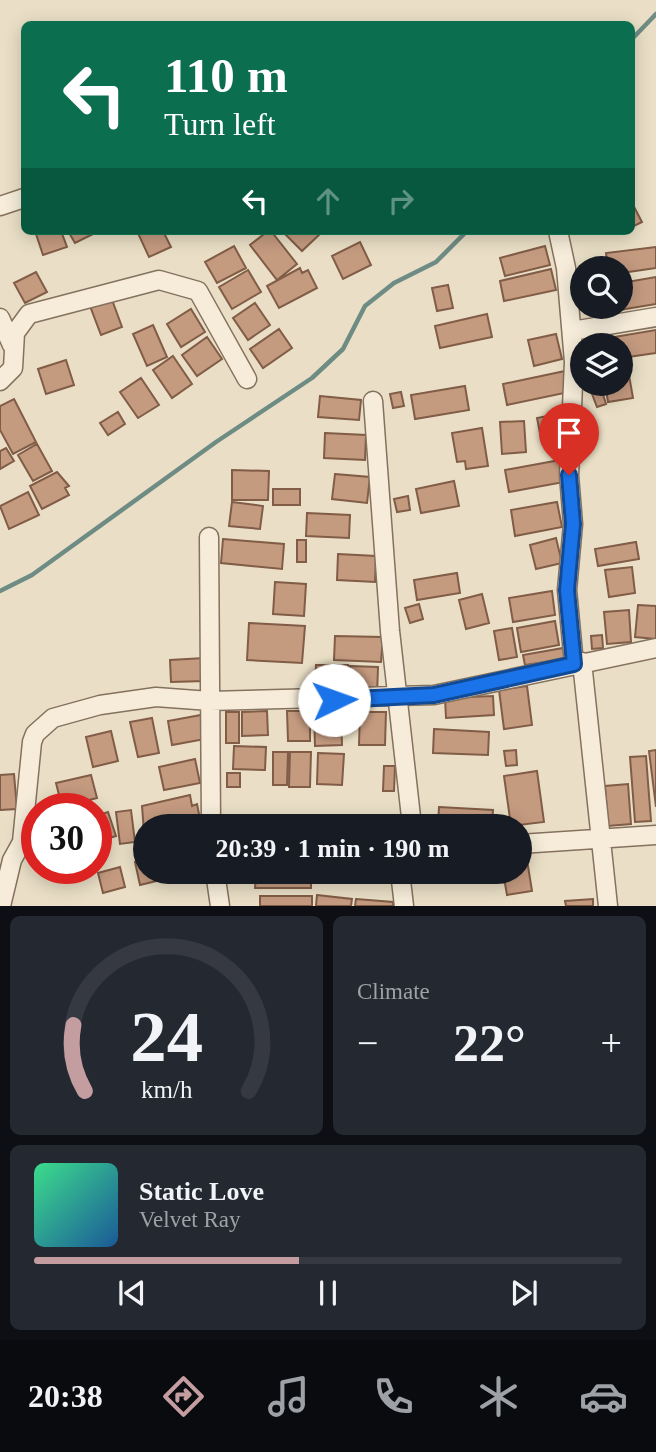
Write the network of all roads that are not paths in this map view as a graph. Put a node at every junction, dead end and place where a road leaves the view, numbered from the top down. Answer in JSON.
{"nodes":[{"id":1,"x":21,"y":199,"type":"edge"},
{"id":2,"x":0,"y":206,"type":"edge"},
{"id":3,"x":559,"y":235,"type":"edge"},
{"id":4,"x":656,"y":317,"type":"edge"},
{"id":5,"x":0,"y":318,"type":"edge"},
{"id":6,"x":572,"y":331,"type":"junction"},
{"id":7,"x":12,"y":345,"type":"junction"},
{"id":8,"x":247,"y":379,"type":"dead end"},
{"id":9,"x":0,"y":381,"type":"edge"},
{"id":10,"x":373,"y":401,"type":"dead end"},
{"id":11,"x":209,"y":537,"type":"dead end"},
{"id":12,"x":656,"y":648,"type":"edge"},
{"id":13,"x":578,"y":663,"type":"junction"},
{"id":14,"x":397,"y":697,"type":"junction"},
{"id":15,"x":210,"y":701,"type":"junction"},
{"id":16,"x":211,"y":814,"type":"edge"},
{"id":17,"x":411,"y":814,"type":"edge"},
{"id":18,"x":656,"y":835,"type":"edge"},
{"id":19,"x":601,"y":840,"type":"junction"},
{"id":20,"x":532,"y":843,"type":"edge"},
{"id":21,"x":7,"y":855,"type":"edge"},
{"id":22,"x":217,"y":884,"type":"edge"},
{"id":23,"x":401,"y":884,"type":"edge"},
{"id":24,"x":1,"y":906,"type":"edge"},
{"id":25,"x":220,"y":906,"type":"edge"},
{"id":26,"x":404,"y":906,"type":"edge"},
{"id":27,"x":608,"y":906,"type":"edge"}],
"edges":[{"from":1,"to":2,"type":"street"},
{"from":3,"to":6,"type":"street"},
{"from":4,"to":6,"type":"street"},
{"from":5,"to":7,"type":"street"},
{"from":6,"to":13,"type":"street"},
{"from":7,"to":8,"type":"street"},
{"from":7,"to":9,"type":"street"},
{"from":10,"to":14,"type":"street"},
{"from":11,"to":15,"type":"street"},
{"from":12,"to":13,"type":"street"},
{"from":13,"to":14,"type":"street"},
{"from":13,"to":19,"type":"street"},
{"from":14,"to":15,"type":"street"},
{"from":14,"to":17,"type":"street"},
{"from":15,"to":16,"type":"street"},
{"from":15,"to":21,"type":"street"},
{"from":18,"to":19,"type":"street"},
{"from":19,"to":20,"type":"street"},
{"from":19,"to":27,"type":"street"},
{"from":21,"to":24,"type":"street"},
{"from":22,"to":25,"type":"street"},
{"from":23,"to":26,"type":"street"}]}
